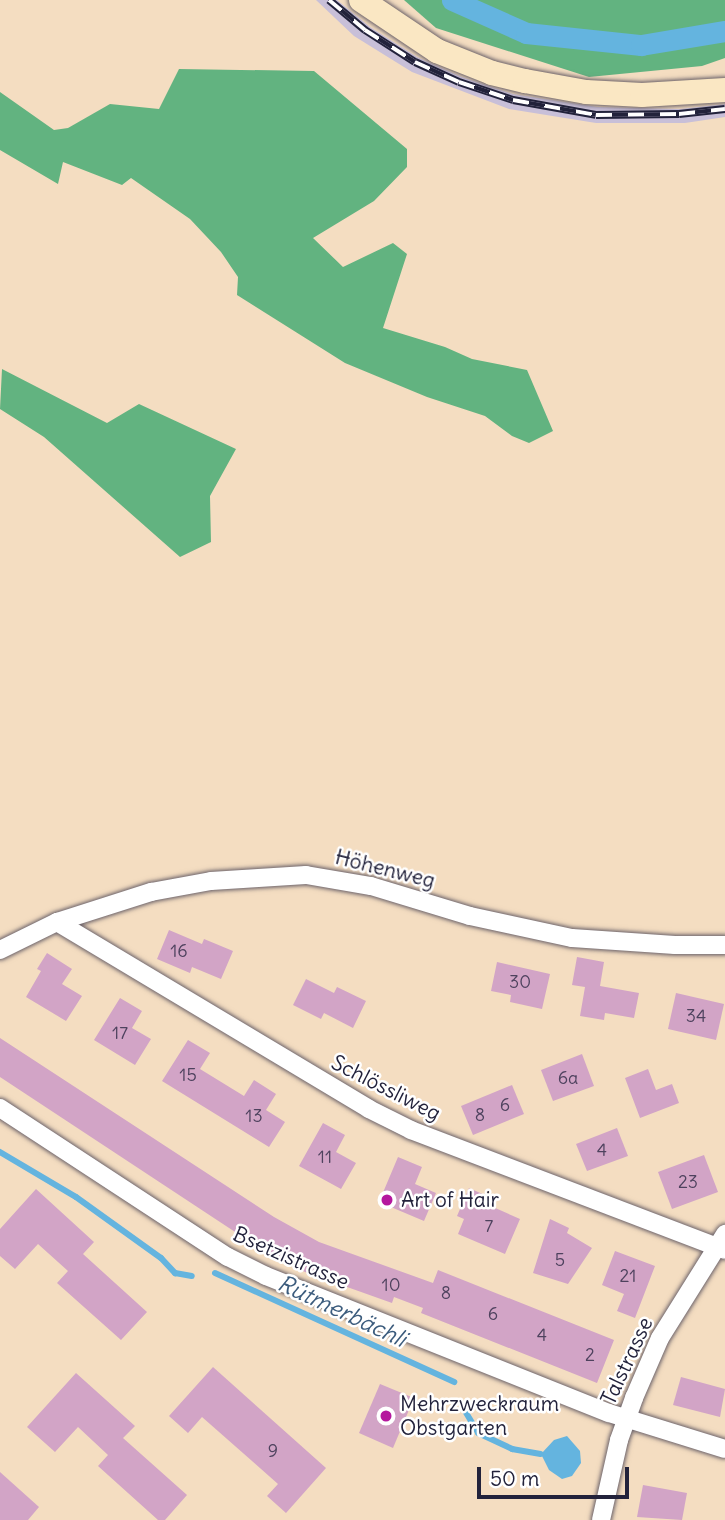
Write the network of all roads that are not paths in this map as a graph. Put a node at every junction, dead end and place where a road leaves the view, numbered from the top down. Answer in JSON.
{"nodes":[{"id":1,"x":361,"y":0,"type":"edge"},
{"id":2,"x":725,"y":90,"type":"edge"},
{"id":3,"x":57,"y":922,"type":"junction"},
{"id":4,"x":725,"y":944,"type":"edge"},
{"id":5,"x":0,"y":950,"type":"edge"},
{"id":6,"x":0,"y":1108,"type":"edge"},
{"id":7,"x":722,"y":1244,"type":"edge"},
{"id":8,"x":625,"y":1419,"type":"junction"},
{"id":9,"x":725,"y":1449,"type":"edge"},
{"id":10,"x":601,"y":1520,"type":"edge"}],
"edges":[{"from":1,"to":2,"type":"main road"},
{"from":3,"to":4,"type":"street","name":"Höhenweg"},
{"from":3,"to":5,"type":"street","name":"Höhenweg"},
{"from":3,"to":7,"type":"street","name":"Schlössliweg"},
{"from":6,"to":8,"type":"street","name":"Bsetzistrasse"},
{"from":7,"to":8,"type":"street","name":"Talstrasse"},
{"from":8,"to":9,"type":"street","name":"Bsetzistrasse"},
{"from":8,"to":10,"type":"street","name":"Talstrasse"}]}
